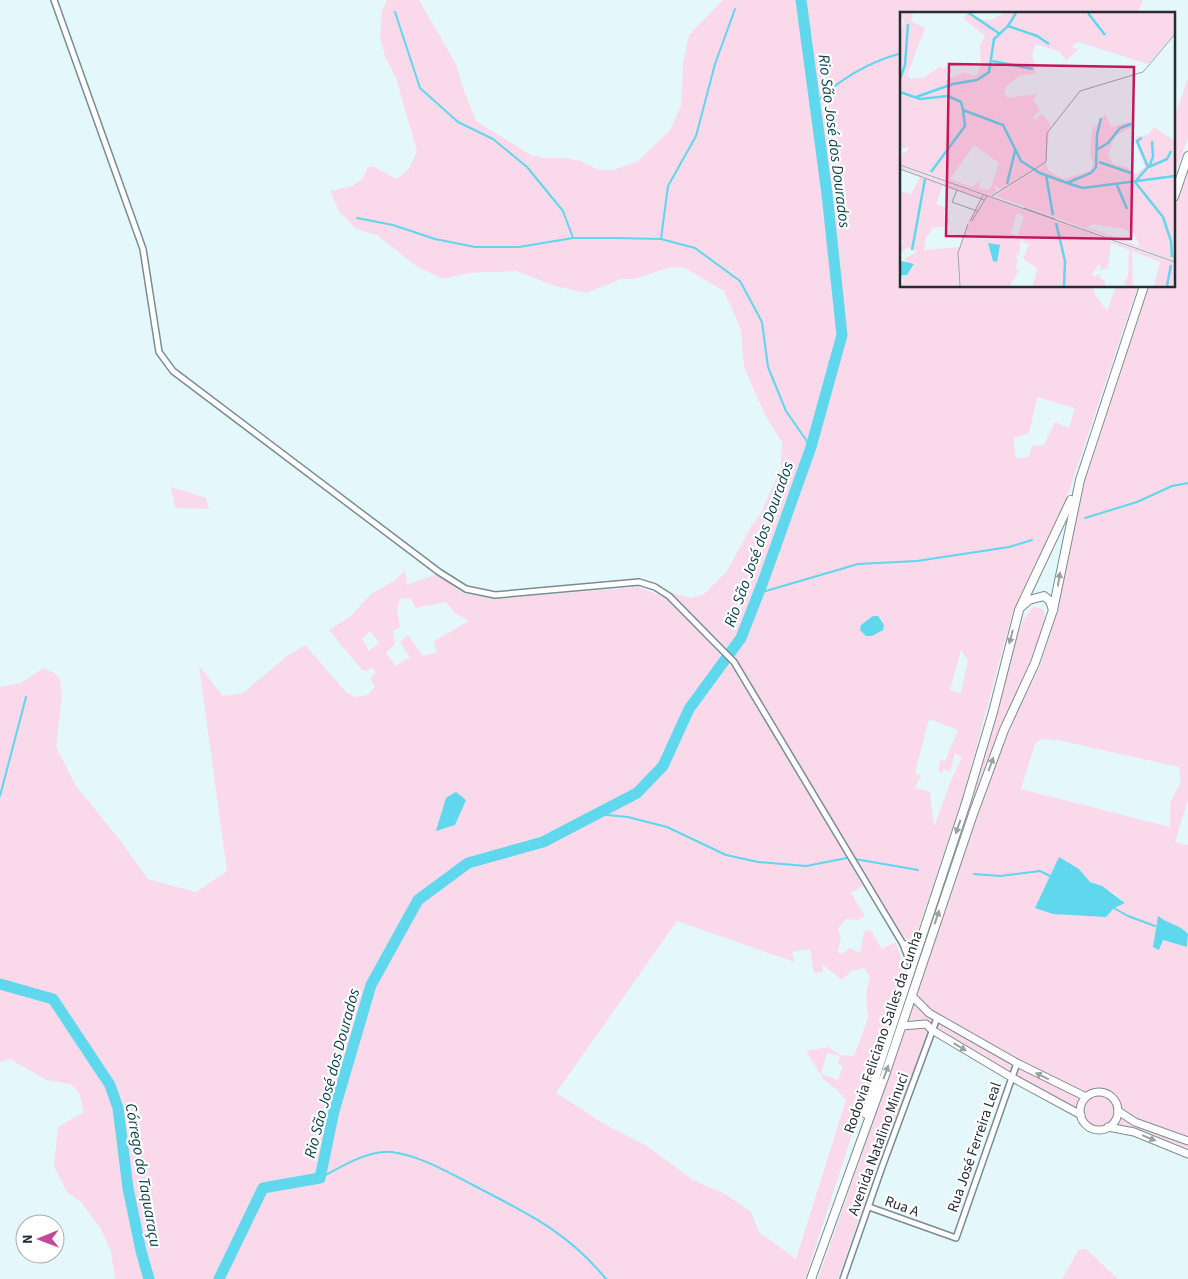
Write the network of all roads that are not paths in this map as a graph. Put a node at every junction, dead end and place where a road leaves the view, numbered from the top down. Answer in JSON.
{"nodes":[{"id":1,"x":54,"y":0,"type":"edge"},
{"id":2,"x":1188,"y":156,"type":"edge"},
{"id":3,"x":1176,"y":191,"type":"edge"},
{"id":4,"x":1143,"y":288,"type":"edge"},
{"id":5,"x":1080,"y":480,"type":"junction"},
{"id":6,"x":1019,"y":610,"type":"junction"},
{"id":7,"x":1053,"y":610,"type":"junction"},
{"id":8,"x":920,"y":938,"type":"junction"},
{"id":9,"x":903,"y":944,"type":"junction"},
{"id":10,"x":911,"y":965,"type":"junction"},
{"id":11,"x":912,"y":996,"type":"junction"},
{"id":12,"x":937,"y":1018,"type":"junction"},
{"id":13,"x":902,"y":1026,"type":"junction"},
{"id":14,"x":932,"y":1030,"type":"junction"},
{"id":15,"x":1017,"y":1064,"type":"junction"},
{"id":16,"x":1011,"y":1077,"type":"junction"},
{"id":17,"x":1086,"y":1097,"type":"junction"},
{"id":18,"x":1118,"y":1111,"type":"junction"},
{"id":19,"x":1081,"y":1115,"type":"junction"},
{"id":20,"x":1108,"y":1127,"type":"junction"},
{"id":21,"x":1188,"y":1141,"type":"edge"},
{"id":22,"x":856,"y":1150,"type":"junction"},
{"id":23,"x":1188,"y":1154,"type":"edge"},
{"id":24,"x":868,"y":1207,"type":"junction"},
{"id":25,"x":956,"y":1238,"type":"joint"},
{"id":26,"x":811,"y":1279,"type":"edge"},
{"id":27,"x":843,"y":1279,"type":"edge"}],
"edges":[{"from":1,"to":9,"type":"street"},
{"from":2,"to":3,"type":"main road"},
{"from":4,"to":5,"type":"main road","name":"Rodovia Feliciano Salles da Cunha"},
{"from":5,"to":6,"type":"main road","name":"Rodovia Feliciano Salles da Cunha"},
{"from":7,"to":5,"type":"main road","name":"Rodovia Feliciano Salles da Cunha","one_way":true},
{"from":6,"to":7,"type":"main road"},
{"from":6,"to":8,"type":"main road","name":"Rodovia Feliciano Salles da Cunha","one_way":true},
{"from":11,"to":7,"type":"main road","name":"Rodovia Feliciano Salles da Cunha","one_way":true},
{"from":8,"to":9,"type":"street"},
{"from":8,"to":10,"type":"main road","name":"Rodovia Feliciano Salles da Cunha"},
{"from":9,"to":10,"type":"street"},
{"from":10,"to":22,"type":"main road","name":"Rodovia Feliciano Salles da Cunha"},
{"from":11,"to":12,"type":"street"},
{"from":11,"to":13,"type":"main road","name":"Rodovia Feliciano Salles da Cunha"},
{"from":12,"to":14,"type":"street","name":"Avenida Natalino Minuci"},
{"from":12,"to":15,"type":"street"},
{"from":13,"to":14,"type":"street"},
{"from":22,"to":13,"type":"main road","name":"Rodovia Feliciano Salles da Cunha","one_way":true},
{"from":14,"to":16,"type":"street","one_way":true},
{"from":14,"to":24,"type":"street","name":"Avenida Natalino Minuci"},
{"from":15,"to":16,"type":"street","name":"Rua José Ferreira Leal"},
{"from":17,"to":15,"type":"street","one_way":true},
{"from":16,"to":19,"type":"street"},
{"from":16,"to":25,"type":"street","name":"Rua José Ferreira Leal"},
{"from":17,"to":18,"type":"street"},
{"from":17,"to":19,"type":"street"},
{"from":18,"to":20,"type":"street"},
{"from":18,"to":21,"type":"street"},
{"from":19,"to":20,"type":"street"},
{"from":20,"to":23,"type":"street","one_way":true},
{"from":22,"to":26,"type":"main road"},
{"from":24,"to":25,"type":"street","name":"Rua A"},
{"from":24,"to":27,"type":"street","name":"Avenida Natalino Minuci"}]}
